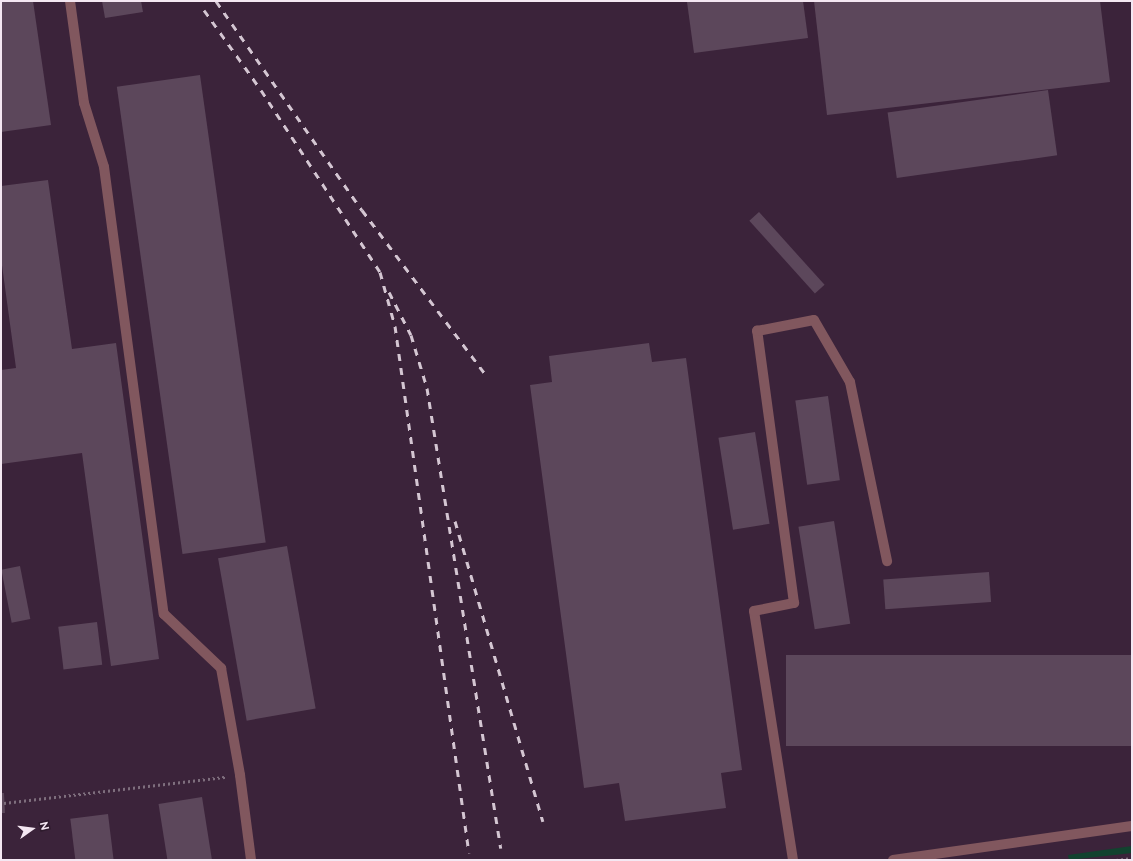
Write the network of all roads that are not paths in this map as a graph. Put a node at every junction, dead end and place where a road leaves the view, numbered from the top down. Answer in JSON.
{"nodes":[{"id":1,"x":70,"y":1,"type":"edge"},
{"id":2,"x":887,"y":561,"type":"dead end"},
{"id":3,"x":1132,"y":826,"type":"edge"},
{"id":4,"x":251,"y":860,"type":"edge"},
{"id":5,"x":793,"y":860,"type":"edge"},
{"id":6,"x":892,"y":860,"type":"edge"}],
"edges":[{"from":1,"to":4,"type":"lane"},
{"from":2,"to":5,"type":"lane"},
{"from":3,"to":6,"type":"lane"}]}
